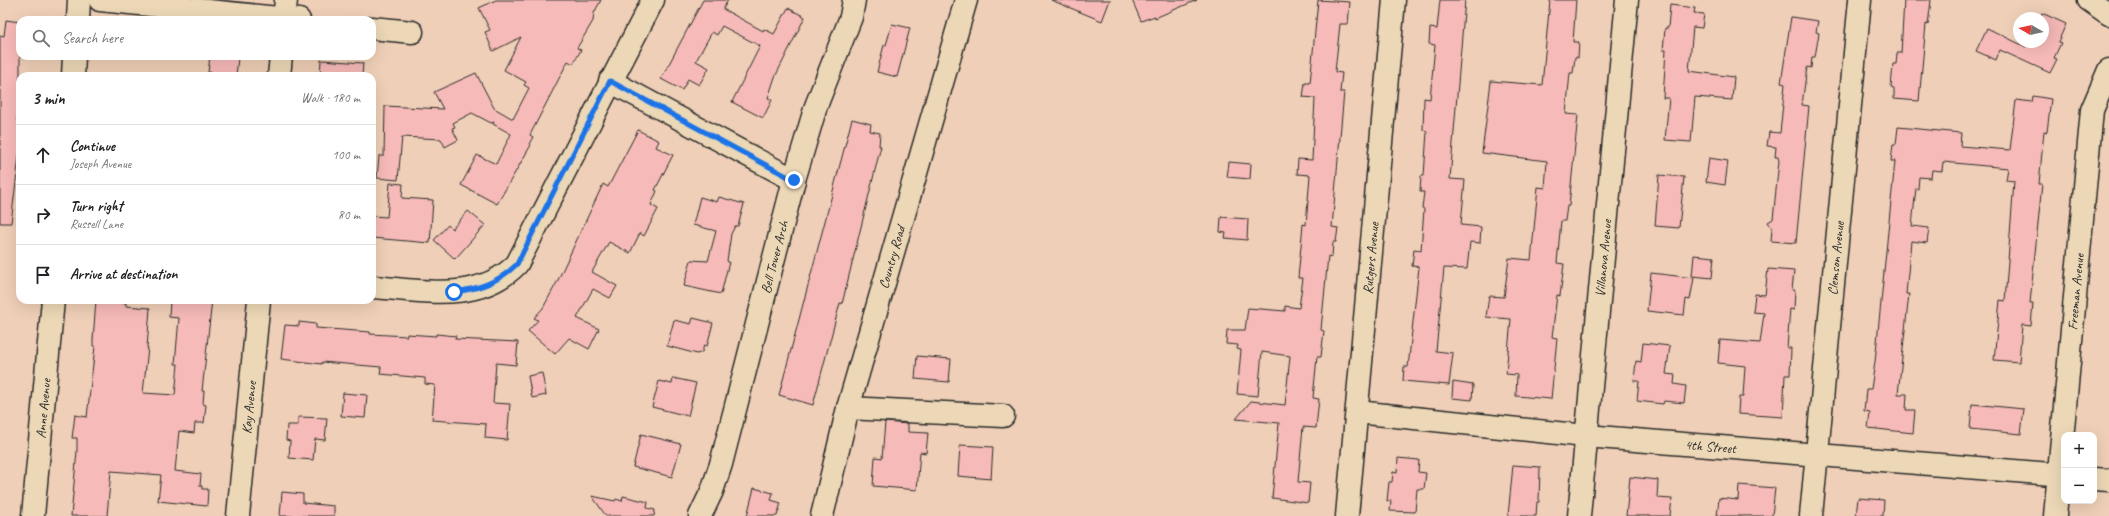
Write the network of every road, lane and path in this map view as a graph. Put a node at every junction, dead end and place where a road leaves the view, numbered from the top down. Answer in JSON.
{"nodes":[{"id":1,"x":79,"y":0,"type":"edge"},
{"id":2,"x":100,"y":0,"type":"edge"},
{"id":3,"x":653,"y":0,"type":"edge"},
{"id":4,"x":854,"y":0,"type":"edge"},
{"id":5,"x":966,"y":0,"type":"edge"},
{"id":6,"x":1394,"y":0,"type":"edge"},
{"id":7,"x":1627,"y":0,"type":"edge"},
{"id":8,"x":1860,"y":0,"type":"edge"},
{"id":9,"x":2089,"y":0,"type":"edge"},
{"id":10,"x":2109,"y":14,"type":"edge"},
{"id":11,"x":288,"y":15,"type":"edge"},
{"id":12,"x":78,"y":16,"type":"edge"},
{"id":13,"x":376,"y":28,"type":"edge"},
{"id":14,"x":412,"y":32,"type":"dead end"},
{"id":15,"x":74,"y":60,"type":"edge"},
{"id":16,"x":281,"y":60,"type":"edge"},
{"id":17,"x":2109,"y":70,"type":"edge"},
{"id":18,"x":73,"y":72,"type":"edge"},
{"id":19,"x":279,"y":72,"type":"edge"},
{"id":20,"x":610,"y":81,"type":"junction"},
{"id":21,"x":794,"y":180,"type":"junction"},
{"id":22,"x":376,"y":287,"type":"edge"},
{"id":23,"x":53,"y":304,"type":"edge"},
{"id":24,"x":259,"y":304,"type":"edge"},
{"id":25,"x":848,"y":408,"type":"junction"},
{"id":26,"x":1357,"y":412,"type":"junction"},
{"id":27,"x":1003,"y":416,"type":"dead end"},
{"id":28,"x":1586,"y":436,"type":"junction"},
{"id":29,"x":1816,"y":456,"type":"junction"},
{"id":30,"x":2063,"y":468,"type":"edge"},
{"id":31,"x":2061,"y":475,"type":"edge"},
{"id":32,"x":2097,"y":479,"type":"edge"},
{"id":33,"x":2109,"y":480,"type":"edge"},
{"id":34,"x":2061,"y":481,"type":"edge"},
{"id":35,"x":33,"y":516,"type":"edge"},
{"id":36,"x":238,"y":516,"type":"edge"},
{"id":37,"x":700,"y":516,"type":"edge"},
{"id":38,"x":822,"y":516,"type":"edge"},
{"id":39,"x":1347,"y":516,"type":"edge"},
{"id":40,"x":1579,"y":516,"type":"edge"},
{"id":41,"x":1811,"y":516,"type":"edge"},
{"id":42,"x":2055,"y":516,"type":"edge"}],
"edges":[{"from":1,"to":12,"type":"street"},
{"from":2,"to":11,"type":"street"},
{"from":3,"to":20,"type":"street"},
{"from":4,"to":21,"type":"street","name":"Bell Tower Arch"},
{"from":5,"to":25,"type":"street","name":"Country Road"},
{"from":6,"to":26,"type":"street","name":"Rutgers Avenue"},
{"from":7,"to":28,"type":"street","name":"Villanova Avenue"},
{"from":8,"to":29,"type":"street","name":"Clemson Avenue"},
{"from":9,"to":10,"type":"street"},
{"from":13,"to":14,"type":"street"},
{"from":15,"to":18,"type":"street"},
{"from":16,"to":19,"type":"street"},
{"from":17,"to":30,"type":"street","name":"Freeman Avenue"},
{"from":20,"to":21,"type":"street"},
{"from":20,"to":22,"type":"street"},
{"from":21,"to":37,"type":"street","name":"Bell Tower Arch"},
{"from":23,"to":35,"type":"street","name":"Anne Avenue"},
{"from":24,"to":36,"type":"street","name":"Kay Avenue"},
{"from":25,"to":27,"type":"street"},
{"from":25,"to":38,"type":"street","name":"Country Road"},
{"from":26,"to":28,"type":"street","name":"4th Street"},
{"from":26,"to":39,"type":"street","name":"Rutgers Avenue"},
{"from":28,"to":29,"type":"street","name":"4th Street"},
{"from":28,"to":40,"type":"street","name":"Villanova Avenue"},
{"from":29,"to":31,"type":"street","name":"4th Street"},
{"from":29,"to":41,"type":"street","name":"Clemson Avenue"},
{"from":32,"to":33,"type":"street"},
{"from":34,"to":42,"type":"street","name":"Freeman Avenue"}]}
